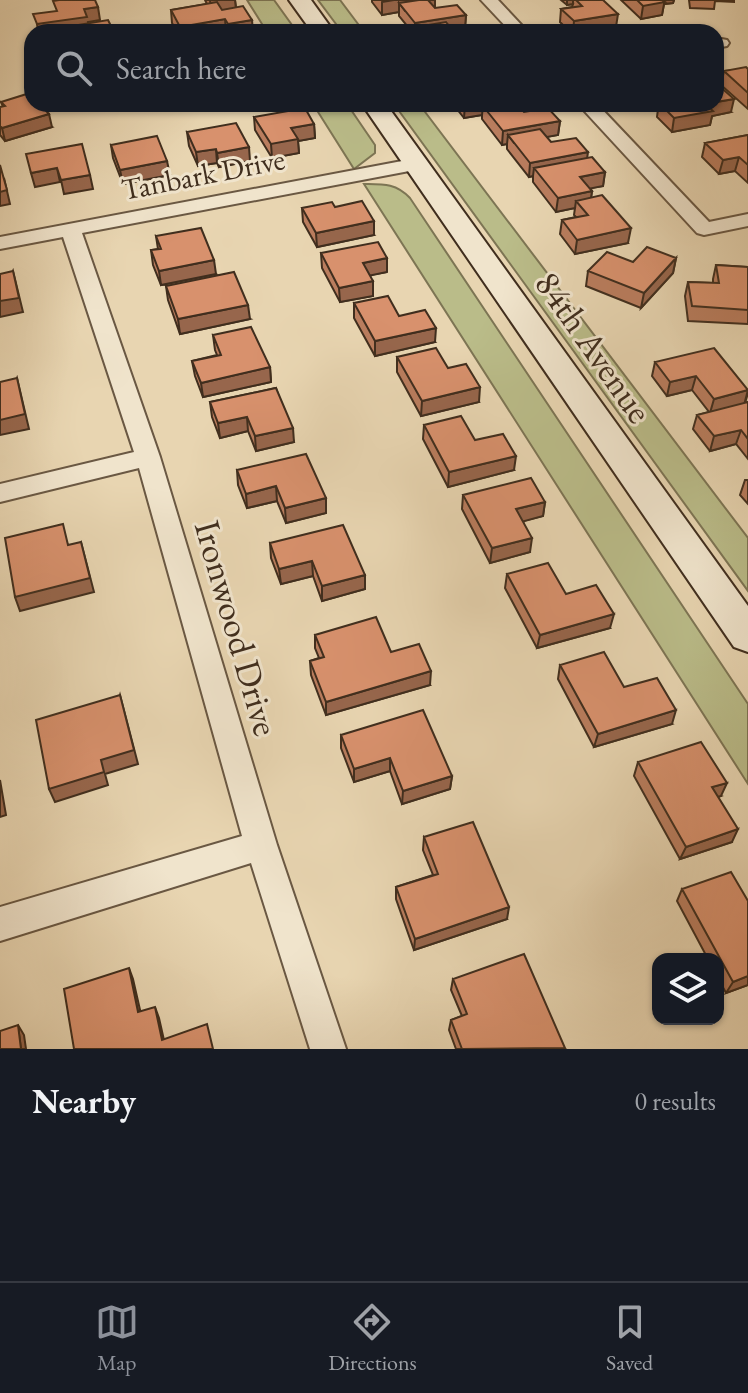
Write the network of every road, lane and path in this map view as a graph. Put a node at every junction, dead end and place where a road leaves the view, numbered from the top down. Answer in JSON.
{"nodes":[{"id":1,"x":300,"y":0,"type":"edge"},
{"id":2,"x":489,"y":0,"type":"edge"},
{"id":3,"x":317,"y":24,"type":"edge"},
{"id":4,"x":512,"y":24,"type":"edge"},
{"id":5,"x":380,"y":112,"type":"edge"},
{"id":6,"x":594,"y":112,"type":"edge"},
{"id":7,"x":418,"y":164,"type":"junction"},
{"id":8,"x":748,"y":220,"type":"edge"},
{"id":9,"x":71,"y":230,"type":"junction"},
{"id":10,"x":0,"y":243,"type":"edge"},
{"id":11,"x":148,"y":457,"type":"junction"},
{"id":12,"x":0,"y":493,"type":"edge"},
{"id":13,"x":748,"y":636,"type":"edge"},
{"id":14,"x":261,"y":845,"type":"junction"},
{"id":15,"x":0,"y":924,"type":"edge"},
{"id":16,"x":328,"y":1049,"type":"edge"}],
"edges":[{"from":1,"to":3,"type":"street"},
{"from":2,"to":4,"type":"street"},
{"from":5,"to":7,"type":"street","name":"84th Avenue"},
{"from":6,"to":8,"type":"street"},
{"from":7,"to":9,"type":"street","name":"Tanbark Drive"},
{"from":7,"to":13,"type":"street","name":"84th Avenue"},
{"from":9,"to":10,"type":"street","name":"Tanbark Drive"},
{"from":9,"to":11,"type":"street","name":"Ironwood Drive"},
{"from":11,"to":12,"type":"street"},
{"from":11,"to":14,"type":"street","name":"Ironwood Drive"},
{"from":14,"to":15,"type":"street"},
{"from":14,"to":16,"type":"street","name":"Ironwood Drive"}]}
